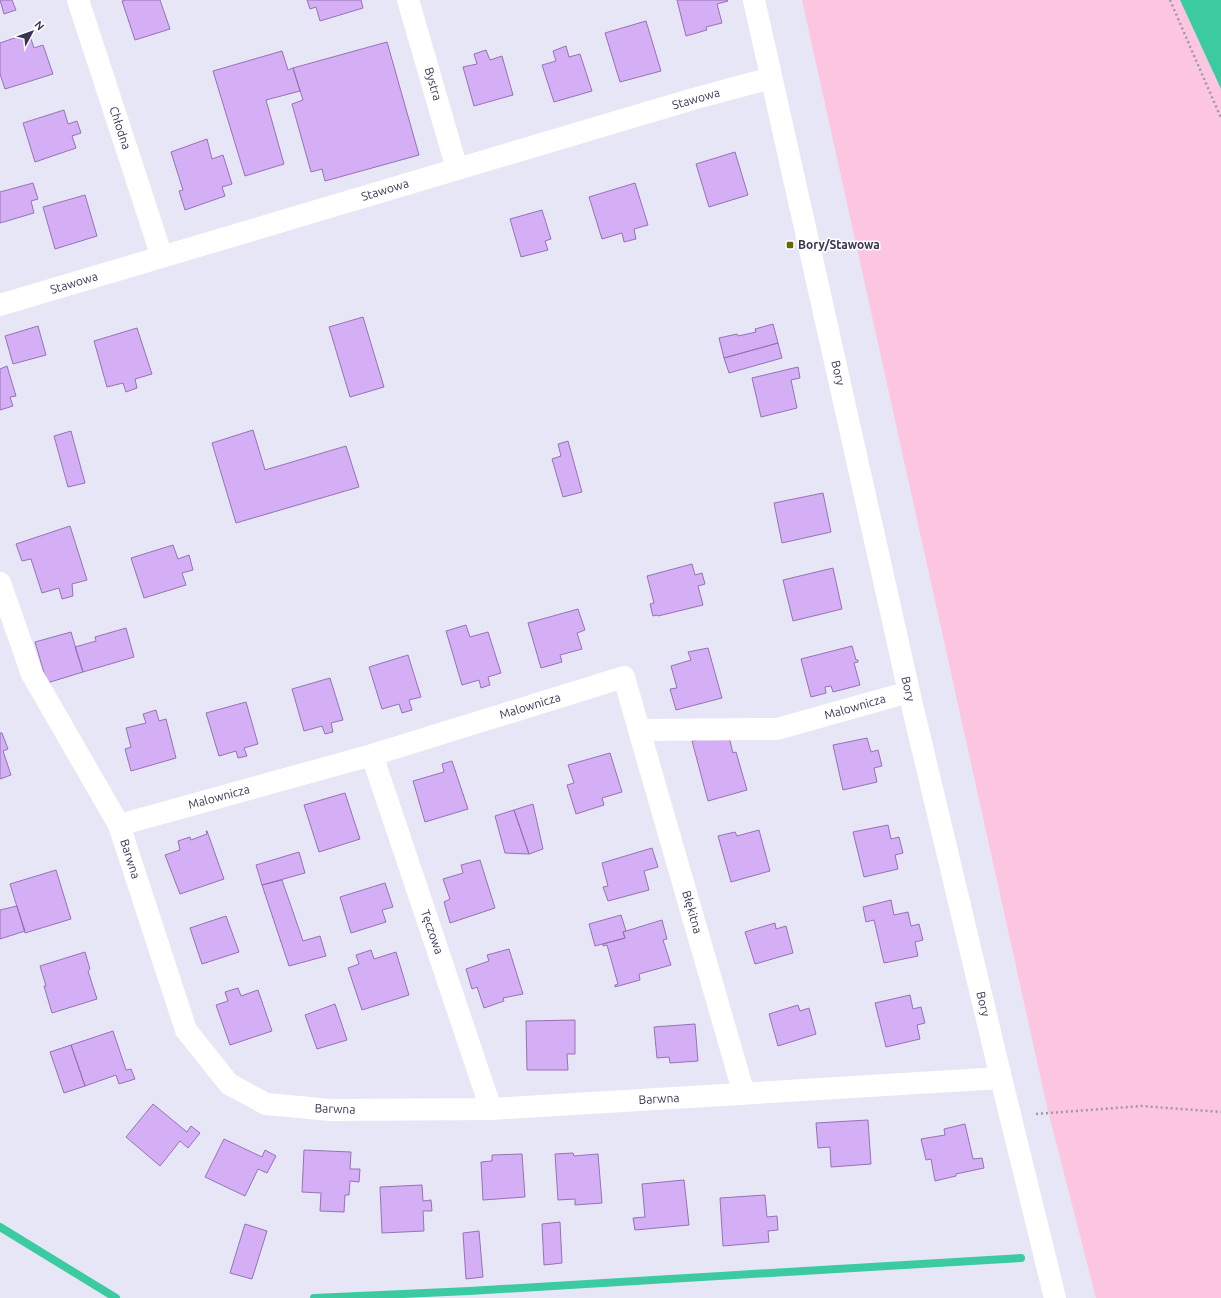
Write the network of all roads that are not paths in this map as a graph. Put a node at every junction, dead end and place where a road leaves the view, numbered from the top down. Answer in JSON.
{"nodes":[{"id":1,"x":78,"y":0,"type":"edge"},
{"id":2,"x":408,"y":0,"type":"edge"},
{"id":3,"x":754,"y":0,"type":"edge"},
{"id":4,"x":771,"y":78,"type":"junction"},
{"id":5,"x":457,"y":169,"type":"junction"},
{"id":6,"x":162,"y":257,"type":"junction"},
{"id":7,"x":0,"y":305,"type":"edge"},
{"id":8,"x":0,"y":583,"type":"edge"},
{"id":9,"x":909,"y":692,"type":"junction"},
{"id":10,"x":639,"y":730,"type":"junction"},
{"id":11,"x":372,"y":755,"type":"junction"},
{"id":12,"x":119,"y":825,"type":"junction"},
{"id":13,"x":1001,"y":1078,"type":"junction"},
{"id":14,"x":744,"y":1094,"type":"junction"},
{"id":15,"x":491,"y":1109,"type":"junction"},
{"id":16,"x":1055,"y":1298,"type":"edge"}],
"edges":[{"from":1,"to":6,"type":"street","name":"Chłodna"},
{"from":2,"to":5,"type":"street","name":"Bystra"},
{"from":3,"to":4,"type":"street","name":"Bory"},
{"from":4,"to":5,"type":"street","name":"Stawowa"},
{"from":4,"to":9,"type":"street","name":"Bory"},
{"from":5,"to":6,"type":"street","name":"Stawowa"},
{"from":6,"to":7,"type":"street","name":"Stawowa"},
{"from":8,"to":12,"type":"street","name":"Barwna"},
{"from":9,"to":10,"type":"street","name":"Malownicza"},
{"from":9,"to":13,"type":"street","name":"Bory"},
{"from":10,"to":11,"type":"street","name":"Malownicza"},
{"from":10,"to":14,"type":"street","name":"Błękitna"},
{"from":11,"to":12,"type":"street","name":"Malownicza"},
{"from":11,"to":15,"type":"street","name":"Tęczowa"},
{"from":12,"to":15,"type":"street","name":"Barwna"},
{"from":13,"to":14,"type":"street","name":"Barwna"},
{"from":13,"to":16,"type":"street","name":"Bory"},
{"from":14,"to":15,"type":"street","name":"Barwna"}]}
